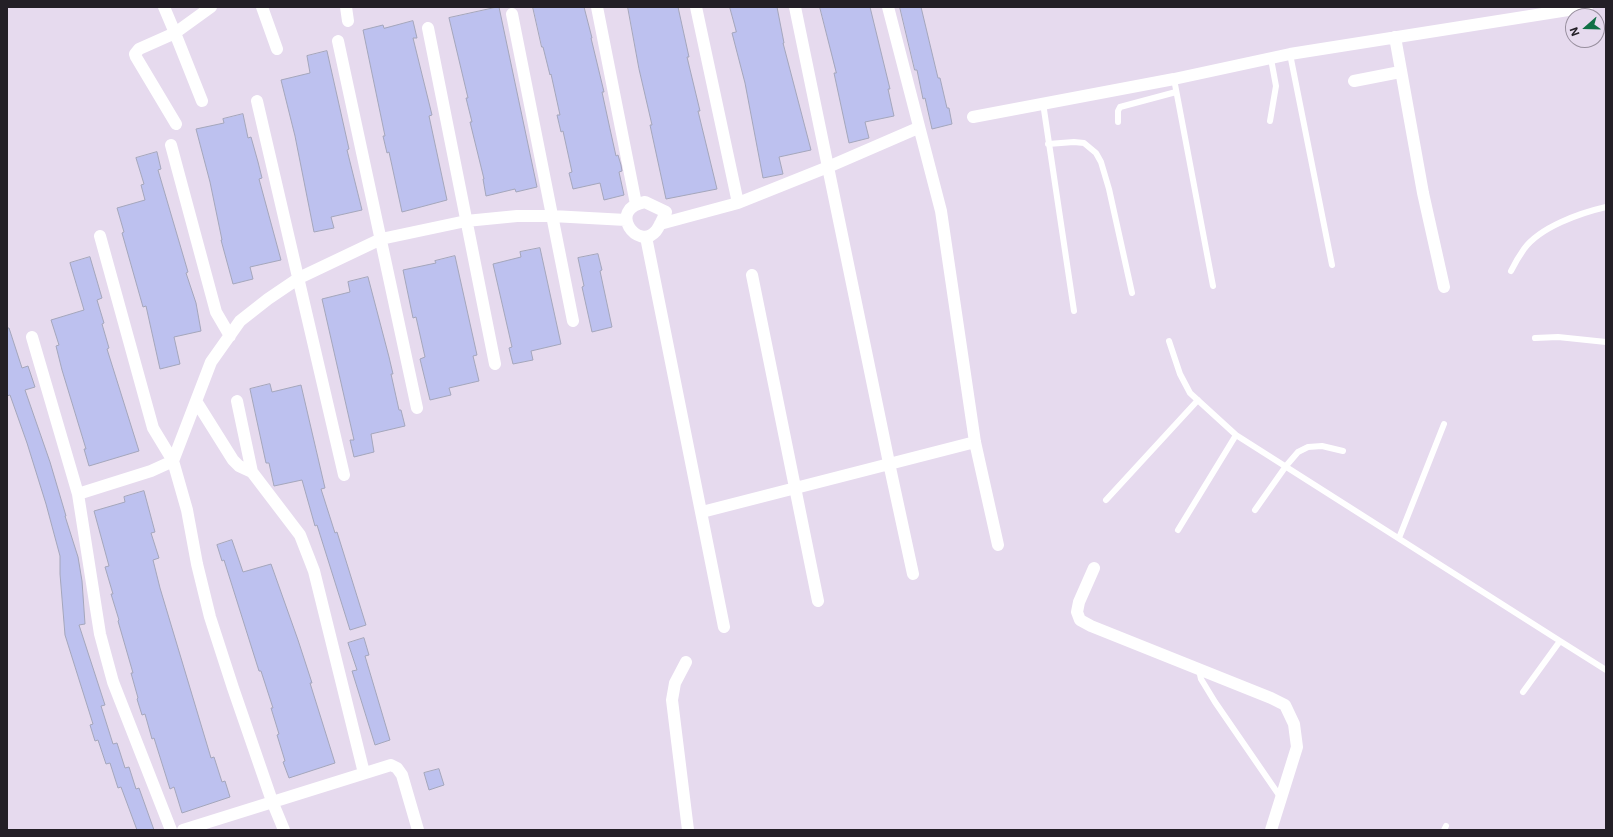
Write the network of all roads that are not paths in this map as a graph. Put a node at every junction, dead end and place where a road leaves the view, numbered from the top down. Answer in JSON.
{"nodes":[{"id":1,"x":164,"y":7,"type":"edge"},
{"id":2,"x":211,"y":7,"type":"edge"},
{"id":3,"x":262,"y":7,"type":"edge"},
{"id":4,"x":346,"y":7,"type":"edge"},
{"id":5,"x":597,"y":7,"type":"edge"},
{"id":6,"x":696,"y":7,"type":"edge"},
{"id":7,"x":795,"y":7,"type":"edge"},
{"id":8,"x":888,"y":7,"type":"edge"},
{"id":9,"x":1587,"y":7,"type":"edge"},
{"id":10,"x":512,"y":14,"type":"dead end"},
{"id":11,"x":348,"y":21,"type":"dead end"},
{"id":12,"x":428,"y":28,"type":"dead end"},
{"id":13,"x":175,"y":33,"type":"junction"},
{"id":14,"x":1395,"y":37,"type":"junction"},
{"id":15,"x":338,"y":41,"type":"dead end"},
{"id":16,"x":277,"y":49,"type":"dead end"},
{"id":17,"x":1290,"y":54,"type":"junction"},
{"id":18,"x":1271,"y":58,"type":"junction"},
{"id":19,"x":1400,"y":72,"type":"junction"},
{"id":20,"x":1174,"y":79,"type":"junction"},
{"id":21,"x":1354,"y":81,"type":"dead end"},
{"id":22,"x":1176,"y":92,"type":"junction"},
{"id":23,"x":202,"y":101,"type":"dead end"},
{"id":24,"x":257,"y":101,"type":"dead end"},
{"id":25,"x":1043,"y":103,"type":"junction"},
{"id":26,"x":973,"y":117,"type":"dead end"},
{"id":27,"x":1270,"y":121,"type":"dead end"},
{"id":28,"x":1118,"y":122,"type":"dead end"},
{"id":29,"x":176,"y":124,"type":"dead end"},
{"id":30,"x":918,"y":128,"type":"junction"},
{"id":31,"x":1048,"y":144,"type":"junction"},
{"id":32,"x":171,"y":145,"type":"dead end"},
{"id":33,"x":828,"y":167,"type":"junction"},
{"id":34,"x":738,"y":202,"type":"junction"},
{"id":35,"x":636,"y":204,"type":"junction"},
{"id":36,"x":1606,"y":207,"type":"edge"},
{"id":37,"x":552,"y":216,"type":"junction"},
{"id":38,"x":626,"y":220,"type":"junction"},
{"id":39,"x":466,"y":221,"type":"junction"},
{"id":40,"x":660,"y":224,"type":"junction"},
{"id":41,"x":100,"y":236,"type":"dead end"},
{"id":42,"x":646,"y":237,"type":"junction"},
{"id":43,"x":381,"y":239,"type":"junction"},
{"id":44,"x":1332,"y":265,"type":"dead end"},
{"id":45,"x":1511,"y":271,"type":"dead end"},
{"id":46,"x":752,"y":275,"type":"dead end"},
{"id":47,"x":299,"y":278,"type":"junction"},
{"id":48,"x":1213,"y":286,"type":"dead end"},
{"id":49,"x":1444,"y":288,"type":"dead end"},
{"id":50,"x":1132,"y":293,"type":"dead end"},
{"id":51,"x":1074,"y":311,"type":"dead end"},
{"id":52,"x":573,"y":321,"type":"dead end"},
{"id":53,"x":230,"y":336,"type":"junction"},
{"id":54,"x":32,"y":337,"type":"dead end"},
{"id":55,"x":1535,"y":338,"type":"dead end"},
{"id":56,"x":1169,"y":341,"type":"dead end"},
{"id":57,"x":1606,"y":342,"type":"edge"},
{"id":58,"x":495,"y":364,"type":"dead end"},
{"id":59,"x":1198,"y":400,"type":"junction"},
{"id":60,"x":196,"y":401,"type":"junction"},
{"id":61,"x":237,"y":401,"type":"dead end"},
{"id":62,"x":417,"y":408,"type":"dead end"},
{"id":63,"x":1444,"y":424,"type":"dead end"},
{"id":64,"x":1236,"y":435,"type":"junction"},
{"id":65,"x":975,"y":442,"type":"junction"},
{"id":66,"x":1343,"y":451,"type":"dead end"},
{"id":67,"x":172,"y":461,"type":"junction"},
{"id":68,"x":889,"y":463,"type":"junction"},
{"id":69,"x":1286,"y":466,"type":"junction"},
{"id":70,"x":252,"y":472,"type":"junction"},
{"id":71,"x":344,"y":475,"type":"dead end"},
{"id":72,"x":794,"y":489,"type":"junction"},
{"id":73,"x":78,"y":494,"type":"junction"},
{"id":74,"x":1106,"y":500,"type":"dead end"},
{"id":75,"x":1254,"y":510,"type":"dead end"},
{"id":76,"x":702,"y":512,"type":"junction"},
{"id":77,"x":1178,"y":530,"type":"dead end"},
{"id":78,"x":1399,"y":538,"type":"junction"},
{"id":79,"x":998,"y":545,"type":"dead end"},
{"id":80,"x":1094,"y":568,"type":"dead end"},
{"id":81,"x":913,"y":574,"type":"dead end"},
{"id":82,"x":818,"y":601,"type":"dead end"},
{"id":83,"x":724,"y":627,"type":"dead end"},
{"id":84,"x":1560,"y":641,"type":"junction"},
{"id":85,"x":686,"y":662,"type":"dead end"},
{"id":86,"x":1199,"y":669,"type":"junction"},
{"id":87,"x":1606,"y":670,"type":"edge"},
{"id":88,"x":1523,"y":692,"type":"dead end"},
{"id":89,"x":364,"y":773,"type":"junction"},
{"id":90,"x":1281,"y":798,"type":"junction"},
{"id":91,"x":272,"y":801,"type":"junction"},
{"id":92,"x":170,"y":830,"type":"edge"},
{"id":93,"x":183,"y":830,"type":"edge"},
{"id":94,"x":284,"y":830,"type":"edge"},
{"id":95,"x":418,"y":830,"type":"edge"},
{"id":96,"x":688,"y":830,"type":"edge"},
{"id":97,"x":1271,"y":830,"type":"edge"}],
"edges":[{"from":1,"to":13,"type":"street"},
{"from":2,"to":13,"type":"street"},
{"from":3,"to":16,"type":"street"},
{"from":4,"to":11,"type":"street"},
{"from":5,"to":35,"type":"street"},
{"from":6,"to":34,"type":"street"},
{"from":7,"to":33,"type":"street"},
{"from":8,"to":30,"type":"street"},
{"from":9,"to":14,"type":"street"},
{"from":10,"to":37,"type":"street"},
{"from":12,"to":39,"type":"street"},
{"from":13,"to":23,"type":"street"},
{"from":13,"to":29,"type":"street"},
{"from":14,"to":17,"type":"street"},
{"from":14,"to":19,"type":"street"},
{"from":15,"to":43,"type":"street"},
{"from":17,"to":18,"type":"street"},
{"from":17,"to":44,"type":"lane"},
{"from":18,"to":20,"type":"street"},
{"from":18,"to":27,"type":"lane"},
{"from":19,"to":21,"type":"street"},
{"from":19,"to":49,"type":"street"},
{"from":20,"to":22,"type":"lane"},
{"from":20,"to":25,"type":"street"},
{"from":22,"to":28,"type":"lane"},
{"from":22,"to":48,"type":"lane"},
{"from":24,"to":47,"type":"street"},
{"from":25,"to":26,"type":"street"},
{"from":25,"to":31,"type":"lane"},
{"from":30,"to":33,"type":"street"},
{"from":30,"to":65,"type":"street"},
{"from":31,"to":50,"type":"lane"},
{"from":31,"to":51,"type":"lane"},
{"from":32,"to":53,"type":"street"},
{"from":33,"to":34,"type":"street"},
{"from":33,"to":68,"type":"street"},
{"from":34,"to":40,"type":"street"},
{"from":35,"to":38,"type":"street"},
{"from":35,"to":40,"type":"street"},
{"from":36,"to":45,"type":"lane"},
{"from":37,"to":38,"type":"street"},
{"from":37,"to":39,"type":"street"},
{"from":37,"to":52,"type":"street"},
{"from":38,"to":42,"type":"street"},
{"from":39,"to":43,"type":"street"},
{"from":39,"to":58,"type":"street"},
{"from":40,"to":42,"type":"street"},
{"from":41,"to":67,"type":"street"},
{"from":42,"to":76,"type":"street"},
{"from":43,"to":47,"type":"street"},
{"from":43,"to":62,"type":"street"},
{"from":46,"to":72,"type":"street"},
{"from":47,"to":53,"type":"street"},
{"from":47,"to":71,"type":"street"},
{"from":53,"to":60,"type":"street"},
{"from":54,"to":73,"type":"street"},
{"from":55,"to":57,"type":"lane"},
{"from":56,"to":59,"type":"lane"},
{"from":59,"to":64,"type":"lane"},
{"from":59,"to":74,"type":"lane"},
{"from":60,"to":67,"type":"street"},
{"from":60,"to":70,"type":"street"},
{"from":61,"to":70,"type":"street"},
{"from":63,"to":78,"type":"lane"},
{"from":64,"to":69,"type":"lane"},
{"from":64,"to":77,"type":"lane"},
{"from":65,"to":68,"type":"street"},
{"from":65,"to":79,"type":"street"},
{"from":66,"to":69,"type":"lane"},
{"from":67,"to":73,"type":"street"},
{"from":67,"to":91,"type":"street"},
{"from":68,"to":72,"type":"street"},
{"from":68,"to":81,"type":"street"},
{"from":69,"to":75,"type":"lane"},
{"from":69,"to":78,"type":"lane"},
{"from":70,"to":89,"type":"street"},
{"from":72,"to":76,"type":"street"},
{"from":72,"to":82,"type":"street"},
{"from":73,"to":92,"type":"street"},
{"from":76,"to":83,"type":"street"},
{"from":78,"to":84,"type":"lane"},
{"from":80,"to":86,"type":"street"},
{"from":84,"to":87,"type":"lane"},
{"from":84,"to":88,"type":"lane"},
{"from":85,"to":96,"type":"street"},
{"from":86,"to":90,"type":"lane"},
{"from":86,"to":90,"type":"street"},
{"from":89,"to":91,"type":"street"},
{"from":89,"to":95,"type":"street"},
{"from":90,"to":97,"type":"street"},
{"from":91,"to":93,"type":"street"},
{"from":91,"to":94,"type":"street"}]}
